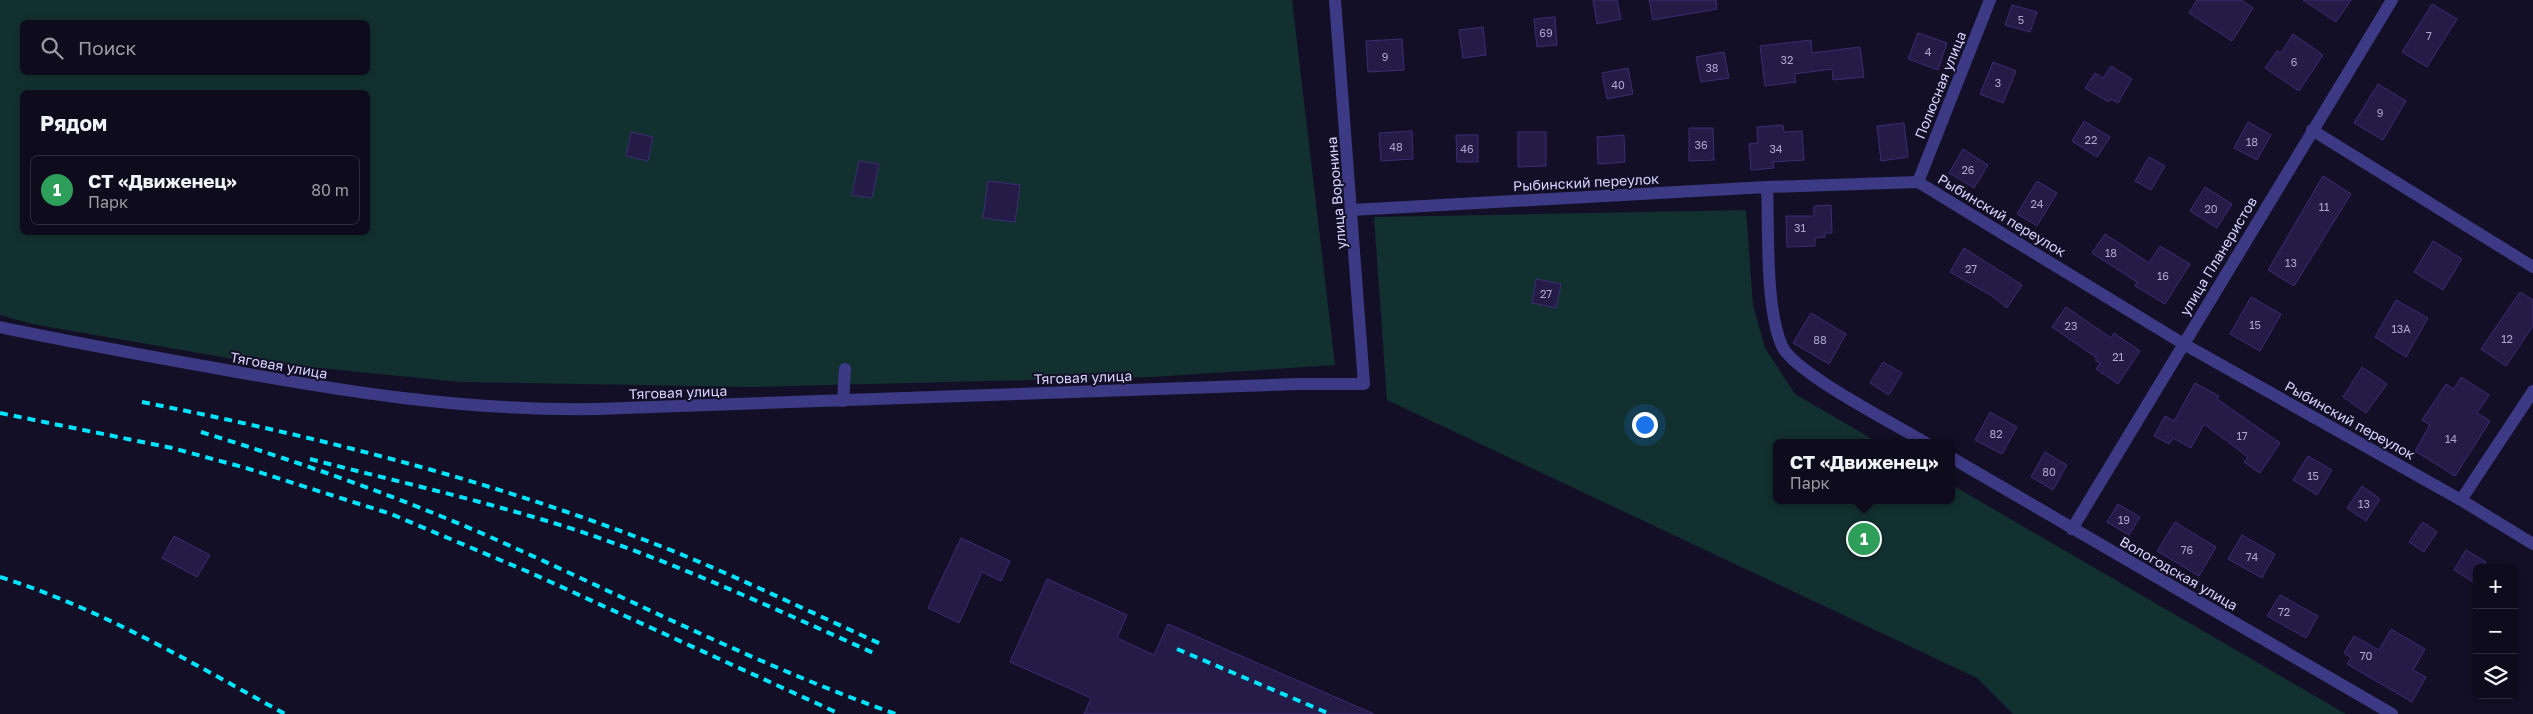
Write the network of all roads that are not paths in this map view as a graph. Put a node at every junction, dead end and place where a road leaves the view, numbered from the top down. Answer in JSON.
{"nodes":[{"id":1,"x":1335,"y":0,"type":"edge"},
{"id":2,"x":1990,"y":0,"type":"edge"},
{"id":3,"x":2392,"y":0,"type":"edge"},
{"id":4,"x":2312,"y":130,"type":"junction"},
{"id":5,"x":1918,"y":182,"type":"junction"},
{"id":6,"x":1767,"y":187,"type":"junction"},
{"id":7,"x":1352,"y":210,"type":"junction"},
{"id":8,"x":2533,"y":268,"type":"edge"},
{"id":9,"x":0,"y":327,"type":"edge"},
{"id":10,"x":2182,"y":343,"type":"junction"},
{"id":11,"x":845,"y":369,"type":"dead end"},
{"id":12,"x":1364,"y":384,"type":"joint"},
{"id":13,"x":2533,"y":391,"type":"edge"},
{"id":14,"x":843,"y":401,"type":"junction"},
{"id":15,"x":1919,"y":439,"type":"edge"},
{"id":16,"x":1955,"y":460,"type":"edge"},
{"id":17,"x":2460,"y":500,"type":"junction"},
{"id":18,"x":2072,"y":528,"type":"junction"},
{"id":19,"x":2533,"y":544,"type":"edge"},
{"id":20,"x":2392,"y":714,"type":"edge"}],
"edges":[{"from":1,"to":7,"type":"street","name":"улица Воронина"},
{"from":2,"to":5,"type":"street","name":"Полюсная улица"},
{"from":3,"to":4,"type":"street","name":"улица Планеристов"},
{"from":4,"to":8,"type":"street"},
{"from":4,"to":10,"type":"street","name":"улица Планеристов"},
{"from":5,"to":6,"type":"street","name":"Рыбинский переулок"},
{"from":5,"to":10,"type":"street","name":"Рыбинский переулок"},
{"from":6,"to":7,"type":"street","name":"Рыбинский переулок"},
{"from":6,"to":15,"type":"street"},
{"from":7,"to":12,"type":"street","name":"улица Воронина"},
{"from":9,"to":14,"type":"street","name":"Тяговая улица"},
{"from":10,"to":17,"type":"street","name":"Рыбинский переулок"},
{"from":10,"to":18,"type":"street","name":"улица Планеристов"},
{"from":11,"to":14,"type":"street"},
{"from":12,"to":14,"type":"street","name":"Тяговая улица"},
{"from":13,"to":17,"type":"street"},
{"from":16,"to":18,"type":"street","name":"Вологодская улица"},
{"from":17,"to":19,"type":"street","name":"Рыбинский переулок"},
{"from":18,"to":20,"type":"street","name":"Вологодская улица"}]}
